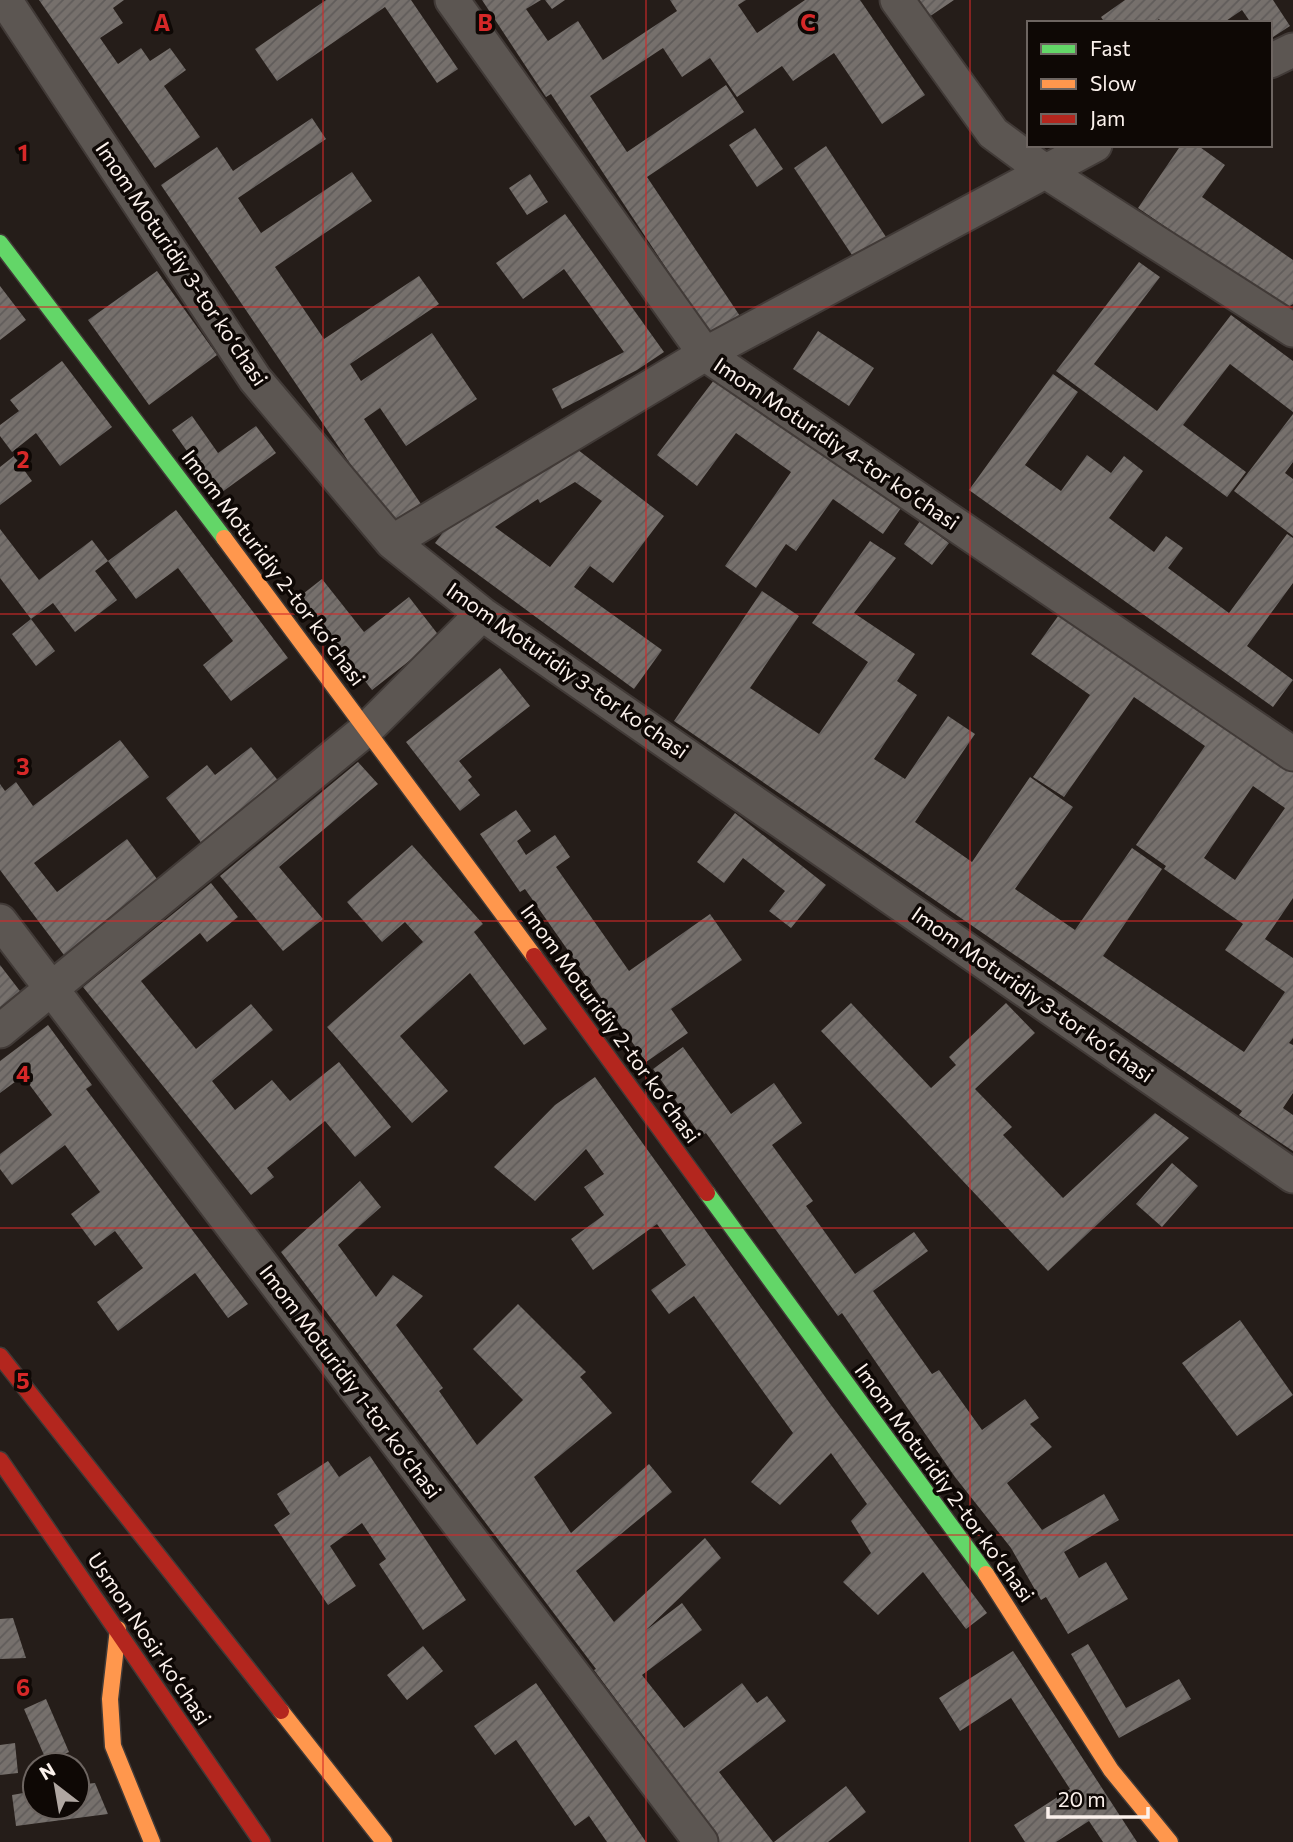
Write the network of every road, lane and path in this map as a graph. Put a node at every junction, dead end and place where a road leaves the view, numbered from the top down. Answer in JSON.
{"nodes":[{"id":1,"x":5,"y":0,"type":"edge"},
{"id":2,"x":452,"y":0,"type":"edge"},
{"id":3,"x":897,"y":0,"type":"edge"},
{"id":4,"x":1293,"y":50,"type":"edge"},
{"id":5,"x":1272,"y":60,"type":"edge"},
{"id":6,"x":1091,"y":147,"type":"edge"},
{"id":7,"x":1043,"y":170,"type":"junction"},
{"id":8,"x":0,"y":243,"type":"edge"},
{"id":9,"x":1291,"y":325,"type":"edge"},
{"id":10,"x":705,"y":354,"type":"junction"},
{"id":11,"x":392,"y":542,"type":"junction"},
{"id":12,"x":482,"y":614,"type":"junction"},
{"id":13,"x":368,"y":728,"type":"junction"},
{"id":14,"x":1293,"y":754,"type":"edge"},
{"id":15,"x":0,"y":921,"type":"edge"},
{"id":16,"x":50,"y":989,"type":"junction"},
{"id":17,"x":0,"y":1031,"type":"edge"},
{"id":18,"x":1293,"y":1176,"type":"edge"},
{"id":19,"x":0,"y":1356,"type":"edge"},
{"id":20,"x":0,"y":1461,"type":"edge"},
{"id":21,"x":118,"y":1629,"type":"junction"},
{"id":22,"x":152,"y":1842,"type":"edge"},
{"id":23,"x":262,"y":1842,"type":"edge"},
{"id":24,"x":384,"y":1842,"type":"edge"},
{"id":25,"x":701,"y":1842,"type":"edge"},
{"id":26,"x":1170,"y":1842,"type":"edge"}],
"edges":[{"from":1,"to":11,"type":"street","name":"Imom Moturidiy 3-tor koʻchasi"},
{"from":2,"to":10,"type":"street","name":"Imom Moturidiy 4-tor koʻchasi"},
{"from":3,"to":7,"type":"street"},
{"from":4,"to":5,"type":"street"},
{"from":6,"to":7,"type":"street"},
{"from":7,"to":9,"type":"street"},
{"from":7,"to":10,"type":"street"},
{"from":8,"to":13,"type":"street","name":"Imom Moturidiy 2-tor koʻchasi"},
{"from":10,"to":11,"type":"street"},
{"from":10,"to":14,"type":"street","name":"Imom Moturidiy 4-tor koʻchasi"},
{"from":11,"to":12,"type":"street","name":"Imom Moturidiy 3-tor koʻchasi"},
{"from":12,"to":13,"type":"street"},
{"from":12,"to":18,"type":"street","name":"Imom Moturidiy 3-tor koʻchasi"},
{"from":13,"to":16,"type":"street"},
{"from":13,"to":26,"type":"street","name":"Imom Moturidiy 2-tor koʻchasi"},
{"from":15,"to":16,"type":"street","name":"Imom Moturidiy 1-tor koʻchasi"},
{"from":16,"to":17,"type":"street"},
{"from":16,"to":25,"type":"street","name":"Imom Moturidiy 1-tor koʻchasi"},
{"from":19,"to":24,"type":"street"},
{"from":20,"to":21,"type":"street","name":"Usmon Nosir ko‘chasi"},
{"from":21,"to":22,"type":"street"},
{"from":21,"to":23,"type":"street","name":"Usmon Nosir ko‘chasi"}]}
